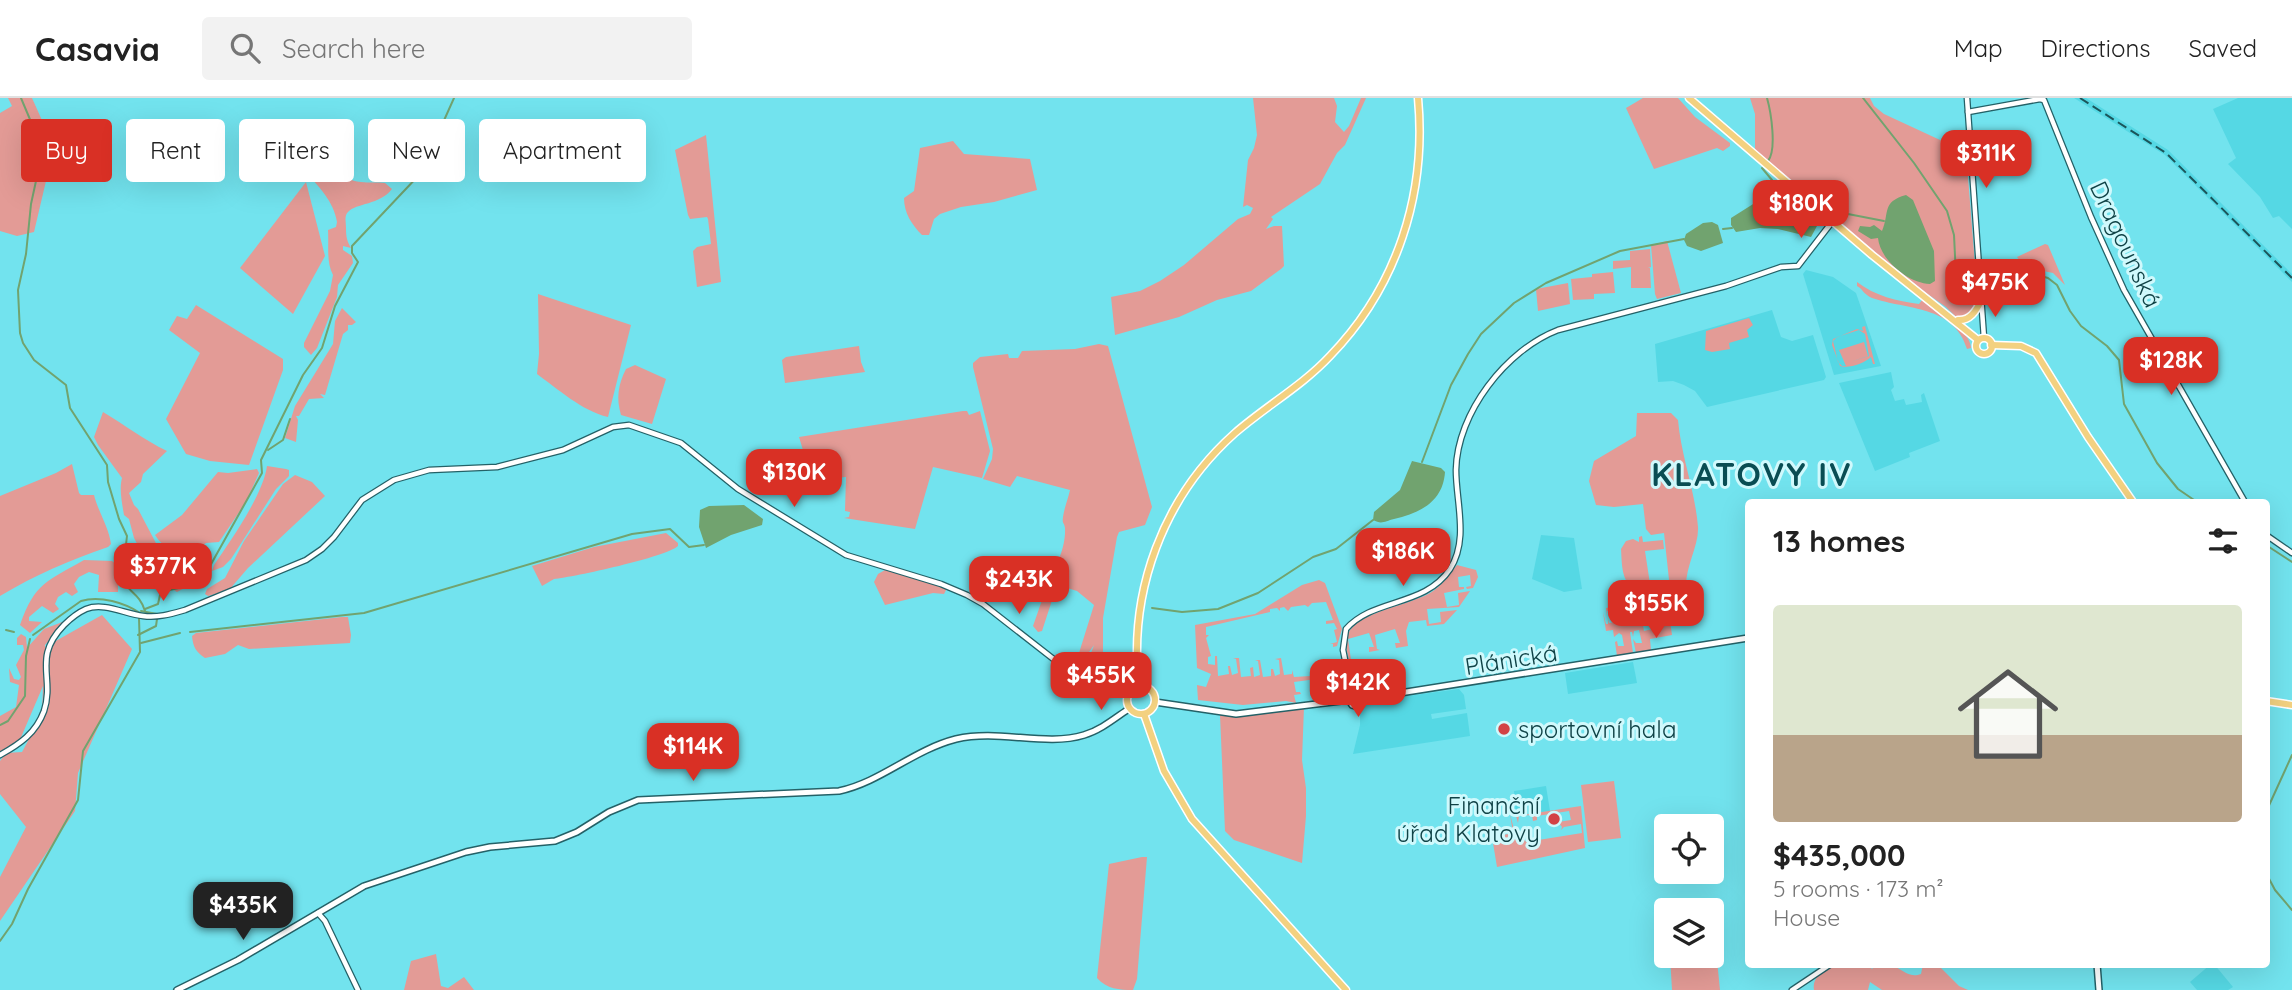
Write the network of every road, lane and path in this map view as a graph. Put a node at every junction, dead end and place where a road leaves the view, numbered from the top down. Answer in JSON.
{"nodes":[{"id":1,"x":1418,"y":98,"type":"edge"},
{"id":2,"x":1689,"y":98,"type":"edge"},
{"id":3,"x":1966,"y":98,"type":"edge"},
{"id":4,"x":1968,"y":112,"type":"junction"},
{"id":5,"x":1832,"y":222,"type":"junction"},
{"id":6,"x":1981,"y":300,"type":"junction"},
{"id":7,"x":1955,"y":320,"type":"junction"},
{"id":8,"x":1981,"y":339,"type":"junction"},
{"id":9,"x":1991,"y":345,"type":"junction"},
{"id":10,"x":2131,"y":499,"type":"edge"},
{"id":11,"x":2243,"y":499,"type":"edge"},
{"id":12,"x":2270,"y":538,"type":"edge"},
{"id":13,"x":2292,"y":553,"type":"edge"},
{"id":14,"x":1745,"y":638,"type":"edge"},
{"id":15,"x":1139,"y":687,"type":"junction"},
{"id":16,"x":1352,"y":694,"type":"junction"},
{"id":17,"x":1129,"y":695,"type":"junction"},
{"id":18,"x":1362,"y":699,"type":"junction"},
{"id":19,"x":1349,"y":701,"type":"junction"},
{"id":20,"x":1155,"y":702,"type":"junction"},
{"id":21,"x":2270,"y":702,"type":"edge"},
{"id":22,"x":2292,"y":705,"type":"edge"},
{"id":23,"x":1130,"y":708,"type":"junction"},
{"id":24,"x":1144,"y":714,"type":"junction"},
{"id":25,"x":0,"y":755,"type":"edge"},
{"id":26,"x":318,"y":913,"type":"junction"},
{"id":27,"x":1825,"y":968,"type":"edge"},
{"id":28,"x":2097,"y":968,"type":"edge"},
{"id":29,"x":177,"y":990,"type":"edge"},
{"id":30,"x":358,"y":990,"type":"edge"},
{"id":31,"x":1346,"y":990,"type":"edge"},
{"id":32,"x":1792,"y":990,"type":"edge"},
{"id":33,"x":2099,"y":990,"type":"edge"}],
"edges":[{"from":1,"to":15,"type":"main road"},
{"from":2,"to":5,"type":"main road"},
{"from":3,"to":4,"type":"street"},
{"from":4,"to":6,"type":"street"},
{"from":4,"to":11,"type":"street","name":"Dragounská"},
{"from":5,"to":7,"type":"main road"},
{"from":5,"to":16,"type":"street"},
{"from":6,"to":7,"type":"main road"},
{"from":6,"to":8,"type":"street"},
{"from":7,"to":8,"type":"main road"},
{"from":8,"to":9,"type":"main road"},
{"from":8,"to":9,"type":"main road"},
{"from":9,"to":10,"type":"main road"},
{"from":12,"to":13,"type":"street"},
{"from":14,"to":18,"type":"main road","name":"Plánická"},
{"from":15,"to":17,"type":"main road"},
{"from":15,"to":20,"type":"main road"},
{"from":16,"to":18,"type":"main road"},
{"from":16,"to":19,"type":"main road"},
{"from":17,"to":23,"type":"main road"},
{"from":17,"to":25,"type":"street"},
{"from":18,"to":19,"type":"main road","name":"Plánická"},
{"from":19,"to":20,"type":"main road","name":"Plánická"},
{"from":20,"to":24,"type":"main road"},
{"from":21,"to":22,"type":"main road"},
{"from":23,"to":24,"type":"main road"},
{"from":23,"to":26,"type":"main road"},
{"from":24,"to":31,"type":"main road"},
{"from":26,"to":29,"type":"main road"},
{"from":26,"to":30,"type":"street"},
{"from":27,"to":32,"type":"street"},
{"from":28,"to":33,"type":"main road"}]}
